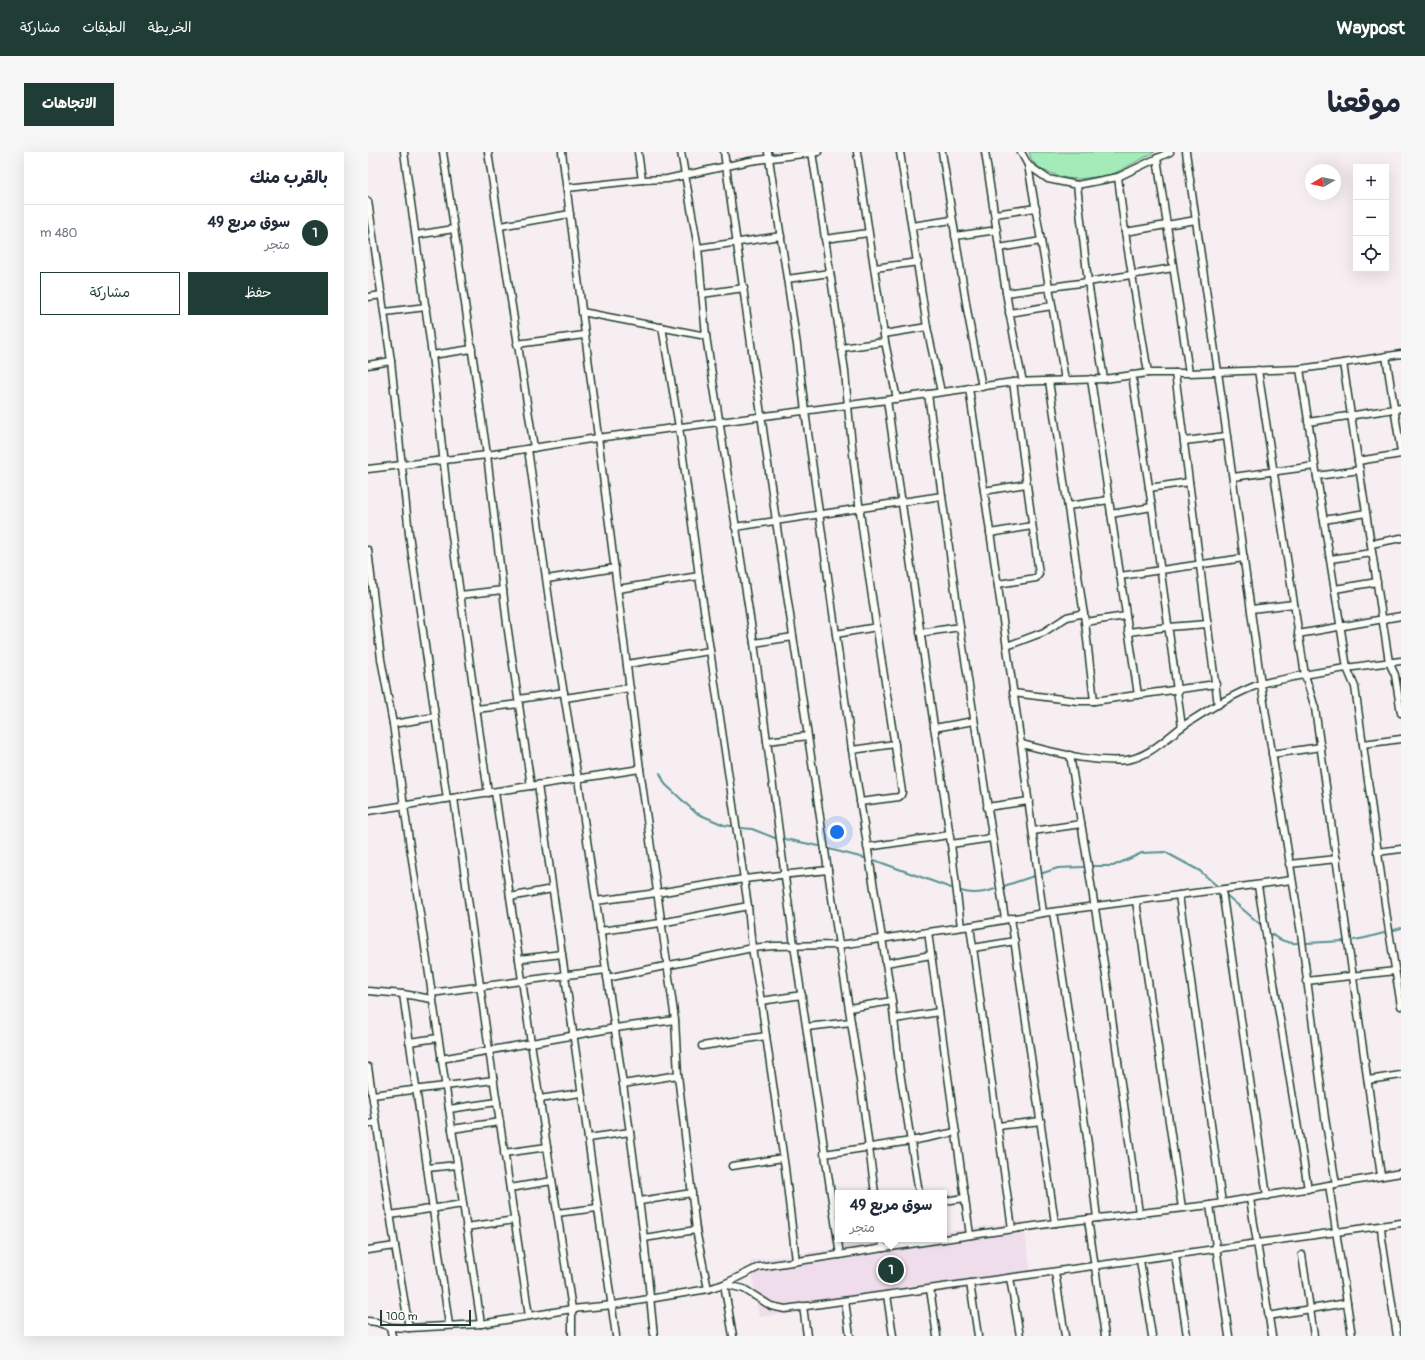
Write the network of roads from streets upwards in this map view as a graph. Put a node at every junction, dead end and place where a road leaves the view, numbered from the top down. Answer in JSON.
{"nodes":[{"id":1,"x":404,"y":152,"type":"edge"},
{"id":2,"x":443,"y":152,"type":"edge"},
{"id":3,"x":488,"y":152,"type":"edge"},
{"id":4,"x":562,"y":152,"type":"edge"},
{"id":5,"x":638,"y":152,"type":"edge"},
{"id":6,"x":682,"y":152,"type":"edge"},
{"id":7,"x":724,"y":152,"type":"edge"},
{"id":8,"x":814,"y":152,"type":"edge"},
{"id":9,"x":857,"y":152,"type":"edge"},
{"id":10,"x":900,"y":152,"type":"edge"},
{"id":11,"x":942,"y":152,"type":"edge"},
{"id":12,"x":985,"y":152,"type":"edge"},
{"id":13,"x":1022,"y":152,"type":"edge"},
{"id":14,"x":1170,"y":152,"type":"edge"},
{"id":15,"x":1186,"y":152,"type":"edge"},
{"id":16,"x":769,"y":155,"type":"edge"},
{"id":17,"x":1157,"y":158,"type":"junction"},
{"id":18,"x":727,"y":165,"type":"junction"},
{"id":19,"x":1028,"y":165,"type":"junction"},
{"id":20,"x":685,"y":175,"type":"junction"},
{"id":21,"x":1118,"y":176,"type":"junction"},
{"id":22,"x":642,"y":180,"type":"junction"},
{"id":23,"x":1077,"y":185,"type":"junction"},
{"id":24,"x":567,"y":188,"type":"junction"},
{"id":25,"x":368,"y":201,"type":"edge"},
{"id":26,"x":1036,"y":208,"type":"junction"},
{"id":27,"x":570,"y":214,"type":"junction"},
{"id":28,"x":995,"y":214,"type":"junction"},
{"id":29,"x":952,"y":220,"type":"junction"},
{"id":30,"x":1196,"y":220,"type":"junction"},
{"id":31,"x":500,"y":226,"type":"junction"},
{"id":32,"x":912,"y":226,"type":"junction"},
{"id":33,"x":1166,"y":226,"type":"junction"},
{"id":34,"x":454,"y":229,"type":"junction"},
{"id":35,"x":997,"y":230,"type":"junction"},
{"id":36,"x":1125,"y":232,"type":"junction"},
{"id":37,"x":868,"y":233,"type":"junction"},
{"id":38,"x":416,"y":235,"type":"junction"},
{"id":39,"x":781,"y":236,"type":"junction"},
{"id":40,"x":955,"y":236,"type":"junction"},
{"id":41,"x":825,"y":239,"type":"junction"},
{"id":42,"x":1041,"y":241,"type":"junction"},
{"id":43,"x":738,"y":242,"type":"junction"},
{"id":44,"x":371,"y":243,"type":"edge"},
{"id":45,"x":698,"y":248,"type":"junction"},
{"id":46,"x":999,"y":248,"type":"junction"},
{"id":47,"x":918,"y":262,"type":"junction"},
{"id":48,"x":875,"y":268,"type":"junction"},
{"id":49,"x":1173,"y":268,"type":"junction"},
{"id":50,"x":830,"y":273,"type":"junction"},
{"id":51,"x":1132,"y":275,"type":"junction"},
{"id":52,"x":787,"y":279,"type":"junction"},
{"id":53,"x":1088,"y":282,"type":"junction"},
{"id":54,"x":744,"y":288,"type":"junction"},
{"id":55,"x":1049,"y":288,"type":"junction"},
{"id":56,"x":1006,"y":293,"type":"junction"},
{"id":57,"x":702,"y":294,"type":"junction"},
{"id":58,"x":382,"y":295,"type":"junction"},
{"id":59,"x":368,"y":297,"type":"edge"},
{"id":60,"x":1052,"y":306,"type":"junction"},
{"id":61,"x":426,"y":307,"type":"junction"},
{"id":62,"x":385,"y":312,"type":"junction"},
{"id":63,"x":582,"y":312,"type":"junction"},
{"id":64,"x":1009,"y":313,"type":"junction"},
{"id":65,"x":662,"y":327,"type":"junction"},
{"id":66,"x":927,"y":327,"type":"junction"},
{"id":67,"x":884,"y":334,"type":"junction"},
{"id":68,"x":584,"y":335,"type":"junction"},
{"id":69,"x":706,"y":336,"type":"junction"},
{"id":70,"x":885,"y":342,"type":"junction"},
{"id":71,"x":517,"y":344,"type":"junction"},
{"id":72,"x":842,"y":348,"type":"junction"},
{"id":73,"x":472,"y":349,"type":"junction"},
{"id":74,"x":1401,"y":354,"type":"edge"},
{"id":75,"x":432,"y":355,"type":"junction"},
{"id":76,"x":1386,"y":356,"type":"junction"},
{"id":77,"x":391,"y":361,"type":"junction"},
{"id":78,"x":1343,"y":363,"type":"junction"},
{"id":79,"x":368,"y":365,"type":"edge"},
{"id":80,"x":1300,"y":368,"type":"junction"},
{"id":81,"x":1258,"y":370,"type":"junction"},
{"id":82,"x":1218,"y":372,"type":"junction"},
{"id":83,"x":1175,"y":373,"type":"junction"},
{"id":84,"x":1189,"y":373,"type":"junction"},
{"id":85,"x":1148,"y":374,"type":"junction"},
{"id":86,"x":1132,"y":375,"type":"junction"},
{"id":87,"x":1091,"y":379,"type":"junction"},
{"id":88,"x":1104,"y":379,"type":"junction"},
{"id":89,"x":1065,"y":380,"type":"junction"},
{"id":90,"x":1049,"y":381,"type":"junction"},
{"id":91,"x":1013,"y":382,"type":"junction"},
{"id":92,"x":1023,"y":382,"type":"junction"},
{"id":93,"x":982,"y":386,"type":"junction"},
{"id":94,"x":969,"y":388,"type":"junction"},
{"id":95,"x":941,"y":392,"type":"junction"},
{"id":96,"x":928,"y":394,"type":"junction"},
{"id":97,"x":897,"y":399,"type":"junction"},
{"id":98,"x":886,"y":400,"type":"junction"},
{"id":99,"x":848,"y":406,"type":"junction"},
{"id":100,"x":1398,"y":408,"type":"edge"},
{"id":101,"x":805,"y":411,"type":"junction"},
{"id":102,"x":762,"y":416,"type":"junction"},
{"id":103,"x":1351,"y":416,"type":"junction"},
{"id":104,"x":719,"y":422,"type":"junction"},
{"id":105,"x":1308,"y":422,"type":"junction"},
{"id":106,"x":679,"y":427,"type":"junction"},
{"id":107,"x":1227,"y":436,"type":"junction"},
{"id":108,"x":597,"y":438,"type":"junction"},
{"id":109,"x":1184,"y":441,"type":"junction"},
{"id":110,"x":531,"y":448,"type":"junction"},
{"id":111,"x":1401,"y":453,"type":"edge"},
{"id":112,"x":487,"y":455,"type":"junction"},
{"id":113,"x":444,"y":460,"type":"junction"},
{"id":114,"x":1358,"y":461,"type":"junction"},
{"id":115,"x":402,"y":466,"type":"junction"},
{"id":116,"x":1315,"y":466,"type":"junction"},
{"id":117,"x":368,"y":469,"type":"edge"},
{"id":118,"x":1360,"y":470,"type":"junction"},
{"id":119,"x":1274,"y":472,"type":"junction"},
{"id":120,"x":1317,"y":476,"type":"junction"},
{"id":121,"x":1233,"y":477,"type":"junction"},
{"id":122,"x":1189,"y":482,"type":"junction"},
{"id":123,"x":1026,"y":484,"type":"junction"},
{"id":124,"x":1149,"y":488,"type":"junction"},
{"id":125,"x":984,"y":491,"type":"junction"},
{"id":126,"x":942,"y":496,"type":"junction"},
{"id":127,"x":1109,"y":500,"type":"junction"},
{"id":128,"x":901,"y":503,"type":"junction"},
{"id":129,"x":1068,"y":506,"type":"junction"},
{"id":130,"x":1152,"y":508,"type":"junction"},
{"id":131,"x":860,"y":509,"type":"junction"},
{"id":132,"x":1366,"y":513,"type":"junction"},
{"id":133,"x":1111,"y":514,"type":"junction"},
{"id":134,"x":819,"y":515,"type":"junction"},
{"id":135,"x":1324,"y":520,"type":"junction"},
{"id":136,"x":776,"y":521,"type":"junction"},
{"id":137,"x":1032,"y":526,"type":"junction"},
{"id":138,"x":736,"y":527,"type":"junction"},
{"id":139,"x":990,"y":533,"type":"junction"},
{"id":140,"x":1401,"y":538,"type":"edge"},
{"id":141,"x":1371,"y":544,"type":"junction"},
{"id":142,"x":368,"y":550,"type":"edge"},
{"id":143,"x":1372,"y":553,"type":"junction"},
{"id":144,"x":1244,"y":558,"type":"junction"},
{"id":145,"x":1330,"y":559,"type":"junction"},
{"id":146,"x":1200,"y":564,"type":"junction"},
{"id":147,"x":615,"y":568,"type":"junction"},
{"id":148,"x":1161,"y":570,"type":"junction"},
{"id":149,"x":699,"y":576,"type":"junction"},
{"id":150,"x":1120,"y":576,"type":"junction"},
{"id":151,"x":546,"y":579,"type":"junction"},
{"id":152,"x":1377,"y":582,"type":"junction"},
{"id":153,"x":370,"y":583,"type":"edge"},
{"id":154,"x":998,"y":584,"type":"junction"},
{"id":155,"x":618,"y":589,"type":"junction"},
{"id":156,"x":1335,"y":589,"type":"junction"},
{"id":157,"x":503,"y":590,"type":"junction"},
{"id":158,"x":460,"y":596,"type":"junction"},
{"id":159,"x":1294,"y":604,"type":"junction"},
{"id":160,"x":1251,"y":609,"type":"junction"},
{"id":161,"x":1084,"y":613,"type":"junction"},
{"id":162,"x":1126,"y":616,"type":"junction"},
{"id":163,"x":1401,"y":616,"type":"edge"},
{"id":164,"x":1383,"y":620,"type":"junction"},
{"id":165,"x":1085,"y":622,"type":"junction"},
{"id":166,"x":1208,"y":624,"type":"junction"},
{"id":167,"x":877,"y":627,"type":"junction"},
{"id":168,"x":960,"y":627,"type":"junction"},
{"id":169,"x":1168,"y":627,"type":"junction"},
{"id":170,"x":1341,"y":627,"type":"junction"},
{"id":171,"x":1128,"y":632,"type":"junction"},
{"id":172,"x":920,"y":633,"type":"junction"},
{"id":173,"x":836,"y":634,"type":"junction"},
{"id":174,"x":1298,"y":634,"type":"junction"},
{"id":175,"x":793,"y":637,"type":"junction"},
{"id":176,"x":754,"y":643,"type":"junction"},
{"id":177,"x":1007,"y":646,"type":"junction"},
{"id":178,"x":710,"y":651,"type":"junction"},
{"id":179,"x":1401,"y":661,"type":"edge"},
{"id":180,"x":1389,"y":662,"type":"junction"},
{"id":181,"x":627,"y":664,"type":"junction"},
{"id":182,"x":1347,"y":668,"type":"junction"},
{"id":183,"x":1305,"y":675,"type":"junction"},
{"id":184,"x":1216,"y":684,"type":"junction"},
{"id":185,"x":1261,"y":684,"type":"junction"},
{"id":186,"x":630,"y":688,"type":"junction"},
{"id":187,"x":1177,"y":690,"type":"junction"},
{"id":188,"x":1013,"y":693,"type":"junction"},
{"id":189,"x":565,"y":695,"type":"junction"},
{"id":190,"x":1138,"y":695,"type":"junction"},
{"id":191,"x":519,"y":701,"type":"junction"},
{"id":192,"x":1094,"y":701,"type":"junction"},
{"id":193,"x":1218,"y":705,"type":"junction"},
{"id":194,"x":476,"y":709,"type":"junction"},
{"id":195,"x":1401,"y":713,"type":"edge"},
{"id":196,"x":436,"y":717,"type":"junction"},
{"id":197,"x":974,"y":722,"type":"junction"},
{"id":198,"x":393,"y":724,"type":"junction"},
{"id":199,"x":1182,"y":727,"type":"junction"},
{"id":200,"x":934,"y":728,"type":"junction"},
{"id":201,"x":808,"y":736,"type":"junction"},
{"id":202,"x":1401,"y":739,"type":"edge"},
{"id":203,"x":767,"y":742,"type":"junction"},
{"id":204,"x":895,"y":744,"type":"junction"},
{"id":205,"x":1021,"y":744,"type":"junction"},
{"id":206,"x":1363,"y":744,"type":"junction"},
{"id":207,"x":1321,"y":747,"type":"junction"},
{"id":208,"x":852,"y":750,"type":"junction"},
{"id":209,"x":1272,"y":754,"type":"junction"},
{"id":210,"x":1070,"y":755,"type":"junction"},
{"id":211,"x":640,"y":769,"type":"junction"},
{"id":212,"x":578,"y":779,"type":"junction"},
{"id":213,"x":535,"y":785,"type":"junction"},
{"id":214,"x":495,"y":792,"type":"junction"},
{"id":215,"x":488,"y":793,"type":"junction"},
{"id":216,"x":454,"y":798,"type":"junction"},
{"id":217,"x":447,"y":799,"type":"junction"},
{"id":218,"x":1029,"y":801,"type":"junction"},
{"id":219,"x":860,"y":802,"type":"junction"},
{"id":220,"x":404,"y":806,"type":"junction"},
{"id":221,"x":987,"y":808,"type":"junction"},
{"id":222,"x":368,"y":811,"type":"edge"},
{"id":223,"x":1081,"y":824,"type":"junction"},
{"id":224,"x":1033,"y":831,"type":"junction"},
{"id":225,"x":950,"y":835,"type":"junction"},
{"id":226,"x":992,"y":838,"type":"junction"},
{"id":227,"x":951,"y":844,"type":"junction"},
{"id":228,"x":867,"y":847,"type":"junction"},
{"id":229,"x":1401,"y":849,"type":"edge"},
{"id":230,"x":1378,"y":852,"type":"junction"},
{"id":231,"x":1337,"y":860,"type":"junction"},
{"id":232,"x":1289,"y":864,"type":"junction"},
{"id":233,"x":828,"y":870,"type":"junction"},
{"id":234,"x":785,"y":876,"type":"junction"},
{"id":235,"x":744,"y":879,"type":"junction"},
{"id":236,"x":1292,"y":880,"type":"junction"},
{"id":237,"x":1258,"y":886,"type":"junction"},
{"id":238,"x":552,"y":889,"type":"junction"},
{"id":239,"x":1222,"y":890,"type":"junction"},
{"id":240,"x":657,"y":894,"type":"junction"},
{"id":241,"x":1179,"y":895,"type":"junction"},
{"id":242,"x":510,"y":897,"type":"junction"},
{"id":243,"x":596,"y":901,"type":"junction"},
{"id":244,"x":1136,"y":901,"type":"junction"},
{"id":245,"x":748,"y":906,"type":"junction"},
{"id":246,"x":1095,"y":906,"type":"junction"},
{"id":247,"x":1053,"y":912,"type":"junction"},
{"id":248,"x":1044,"y":913,"type":"junction"},
{"id":249,"x":1011,"y":918,"type":"junction"},
{"id":250,"x":1004,"y":920,"type":"junction"},
{"id":251,"x":661,"y":923,"type":"junction"},
{"id":252,"x":970,"y":926,"type":"junction"},
{"id":253,"x":961,"y":927,"type":"junction"},
{"id":254,"x":600,"y":931,"type":"junction"},
{"id":255,"x":928,"y":932,"type":"junction"},
{"id":256,"x":882,"y":938,"type":"junction"},
{"id":257,"x":1015,"y":941,"type":"junction"},
{"id":258,"x":794,"y":945,"type":"junction"},
{"id":259,"x":839,"y":945,"type":"junction"},
{"id":260,"x":752,"y":948,"type":"junction"},
{"id":261,"x":973,"y":948,"type":"junction"},
{"id":262,"x":562,"y":954,"type":"junction"},
{"id":263,"x":931,"y":955,"type":"junction"},
{"id":264,"x":519,"y":959,"type":"junction"},
{"id":265,"x":886,"y":963,"type":"junction"},
{"id":266,"x":667,"y":967,"type":"junction"},
{"id":267,"x":606,"y":970,"type":"junction"},
{"id":268,"x":1395,"y":971,"type":"junction"},
{"id":269,"x":565,"y":976,"type":"junction"},
{"id":270,"x":1354,"y":976,"type":"junction"},
{"id":271,"x":607,"y":978,"type":"junction"},
{"id":272,"x":522,"y":981,"type":"junction"},
{"id":273,"x":1306,"y":981,"type":"junction"},
{"id":274,"x":480,"y":986,"type":"junction"},
{"id":275,"x":368,"y":991,"type":"edge"},
{"id":276,"x":403,"y":994,"type":"junction"},
{"id":277,"x":432,"y":996,"type":"junction"},
{"id":278,"x":802,"y":996,"type":"junction"},
{"id":279,"x":761,"y":1000,"type":"junction"},
{"id":280,"x":892,"y":1001,"type":"junction"},
{"id":281,"x":1401,"y":1006,"type":"edge"},
{"id":282,"x":849,"y":1008,"type":"junction"},
{"id":283,"x":939,"y":1012,"type":"junction"},
{"id":284,"x":894,"y":1019,"type":"junction"},
{"id":285,"x":675,"y":1020,"type":"junction"},
{"id":286,"x":851,"y":1022,"type":"junction"},
{"id":287,"x":807,"y":1027,"type":"junction"},
{"id":288,"x":614,"y":1028,"type":"junction"},
{"id":289,"x":573,"y":1035,"type":"junction"},
{"id":290,"x":766,"y":1036,"type":"junction"},
{"id":291,"x":438,"y":1038,"type":"junction"},
{"id":292,"x":409,"y":1042,"type":"junction"},
{"id":293,"x":531,"y":1042,"type":"junction"},
{"id":294,"x":702,"y":1046,"type":"dead end"},
{"id":295,"x":489,"y":1050,"type":"junction"},
{"id":296,"x":441,"y":1059,"type":"junction"},
{"id":297,"x":368,"y":1067,"type":"edge"},
{"id":298,"x":678,"y":1075,"type":"junction"},
{"id":299,"x":1401,"y":1075,"type":"edge"},
{"id":300,"x":494,"y":1080,"type":"junction"},
{"id":301,"x":1368,"y":1080,"type":"junction"},
{"id":302,"x":623,"y":1084,"type":"junction"},
{"id":303,"x":445,"y":1086,"type":"junction"},
{"id":304,"x":416,"y":1089,"type":"junction"},
{"id":305,"x":581,"y":1093,"type":"junction"},
{"id":306,"x":372,"y":1095,"type":"junction"},
{"id":307,"x":539,"y":1099,"type":"junction"},
{"id":308,"x":497,"y":1102,"type":"junction"},
{"id":309,"x":449,"y":1109,"type":"junction"},
{"id":310,"x":1041,"y":1121,"type":"junction"},
{"id":311,"x":500,"y":1122,"type":"junction"},
{"id":312,"x":376,"y":1123,"type":"junction"},
{"id":313,"x":368,"y":1124,"type":"edge"},
{"id":314,"x":998,"y":1126,"type":"junction"},
{"id":315,"x":452,"y":1129,"type":"junction"},
{"id":316,"x":630,"y":1132,"type":"junction"},
{"id":317,"x":956,"y":1132,"type":"junction"},
{"id":318,"x":588,"y":1138,"type":"junction"},
{"id":319,"x":911,"y":1141,"type":"junction"},
{"id":320,"x":546,"y":1147,"type":"junction"},
{"id":321,"x":869,"y":1147,"type":"junction"},
{"id":322,"x":504,"y":1153,"type":"junction"},
{"id":323,"x":824,"y":1154,"type":"junction"},
{"id":324,"x":783,"y":1158,"type":"junction"},
{"id":325,"x":457,"y":1165,"type":"junction"},
{"id":326,"x":732,"y":1166,"type":"dead end"},
{"id":327,"x":427,"y":1168,"type":"junction"},
{"id":328,"x":1401,"y":1173,"type":"edge"},
{"id":329,"x":1381,"y":1176,"type":"junction"},
{"id":330,"x":552,"y":1181,"type":"junction"},
{"id":331,"x":1336,"y":1184,"type":"junction"},
{"id":332,"x":1329,"y":1185,"type":"junction"},
{"id":333,"x":510,"y":1188,"type":"junction"},
{"id":334,"x":1308,"y":1189,"type":"junction"},
{"id":335,"x":875,"y":1190,"type":"edge"},
{"id":336,"x":919,"y":1190,"type":"edge"},
{"id":337,"x":692,"y":1193,"type":"junction"},
{"id":338,"x":1267,"y":1196,"type":"junction"},
{"id":339,"x":965,"y":1198,"type":"junction"},
{"id":340,"x":1250,"y":1199,"type":"junction"},
{"id":341,"x":640,"y":1200,"type":"junction"},
{"id":342,"x":947,"y":1200,"type":"edge"},
{"id":343,"x":1222,"y":1203,"type":"junction"},
{"id":344,"x":463,"y":1204,"type":"junction"},
{"id":345,"x":1210,"y":1205,"type":"junction"},
{"id":346,"x":597,"y":1208,"type":"junction"},
{"id":347,"x":1182,"y":1208,"type":"junction"},
{"id":348,"x":433,"y":1209,"type":"junction"},
{"id":349,"x":557,"y":1213,"type":"junction"},
{"id":350,"x":1139,"y":1213,"type":"junction"},
{"id":351,"x":390,"y":1215,"type":"junction"},
{"id":352,"x":1097,"y":1218,"type":"junction"},
{"id":353,"x":1088,"y":1219,"type":"junction"},
{"id":354,"x":514,"y":1220,"type":"junction"},
{"id":355,"x":1055,"y":1222,"type":"junction"},
{"id":356,"x":835,"y":1223,"type":"edge"},
{"id":357,"x":1401,"y":1223,"type":"edge"},
{"id":358,"x":1381,"y":1226,"type":"junction"},
{"id":359,"x":466,"y":1227,"type":"junction"},
{"id":360,"x":1012,"y":1228,"type":"junction"},
{"id":361,"x":696,"y":1230,"type":"junction"},
{"id":362,"x":1336,"y":1233,"type":"junction"},
{"id":363,"x":970,"y":1235,"type":"junction"},
{"id":364,"x":644,"y":1238,"type":"junction"},
{"id":365,"x":947,"y":1239,"type":"edge"},
{"id":366,"x":838,"y":1242,"type":"edge"},
{"id":367,"x":882,"y":1242,"type":"edge"},
{"id":368,"x":915,"y":1242,"type":"edge"},
{"id":369,"x":1257,"y":1244,"type":"junction"},
{"id":370,"x":395,"y":1246,"type":"junction"},
{"id":371,"x":883,"y":1248,"type":"junction"},
{"id":372,"x":1217,"y":1249,"type":"junction"},
{"id":373,"x":368,"y":1250,"type":"edge"},
{"id":374,"x":840,"y":1255,"type":"junction"},
{"id":375,"x":1175,"y":1255,"type":"junction"},
{"id":376,"x":1302,"y":1255,"type":"dead end"},
{"id":377,"x":1140,"y":1260,"type":"junction"},
{"id":378,"x":796,"y":1261,"type":"junction"},
{"id":379,"x":1095,"y":1266,"type":"junction"},
{"id":380,"x":1055,"y":1272,"type":"junction"},
{"id":381,"x":1010,"y":1278,"type":"junction"},
{"id":382,"x":970,"y":1283,"type":"junction"},
{"id":383,"x":724,"y":1284,"type":"junction"},
{"id":384,"x":708,"y":1289,"type":"junction"},
{"id":385,"x":930,"y":1289,"type":"junction"},
{"id":386,"x":887,"y":1295,"type":"junction"},
{"id":387,"x":649,"y":1298,"type":"junction"},
{"id":388,"x":845,"y":1301,"type":"junction"},
{"id":389,"x":1347,"y":1303,"type":"junction"},
{"id":390,"x":613,"y":1305,"type":"junction"},
{"id":391,"x":803,"y":1306,"type":"junction"},
{"id":392,"x":572,"y":1309,"type":"junction"},
{"id":393,"x":1310,"y":1309,"type":"junction"},
{"id":394,"x":529,"y":1316,"type":"junction"},
{"id":395,"x":1268,"y":1316,"type":"junction"},
{"id":396,"x":368,"y":1321,"type":"edge"},
{"id":397,"x":481,"y":1324,"type":"junction"},
{"id":398,"x":450,"y":1325,"type":"junction"},
{"id":399,"x":390,"y":1327,"type":"junction"},
{"id":400,"x":409,"y":1328,"type":"junction"},
{"id":401,"x":392,"y":1336,"type":"edge"},
{"id":402,"x":572,"y":1336,"type":"edge"},
{"id":403,"x":616,"y":1336,"type":"edge"},
{"id":404,"x":654,"y":1336,"type":"edge"},
{"id":405,"x":733,"y":1336,"type":"edge"},
{"id":406,"x":807,"y":1336,"type":"edge"},
{"id":407,"x":850,"y":1336,"type":"edge"},
{"id":408,"x":893,"y":1336,"type":"edge"},
{"id":409,"x":937,"y":1336,"type":"edge"},
{"id":410,"x":978,"y":1336,"type":"edge"},
{"id":411,"x":1020,"y":1336,"type":"edge"},
{"id":412,"x":1065,"y":1336,"type":"edge"},
{"id":413,"x":1105,"y":1336,"type":"edge"},
{"id":414,"x":1152,"y":1336,"type":"edge"},
{"id":415,"x":1187,"y":1336,"type":"edge"},
{"id":416,"x":1229,"y":1336,"type":"edge"},
{"id":417,"x":1272,"y":1336,"type":"edge"},
{"id":418,"x":1314,"y":1336,"type":"edge"},
{"id":419,"x":1352,"y":1336,"type":"edge"},
{"id":420,"x":1397,"y":1336,"type":"edge"}],
"edges":[{"from":1,"to":38,"type":"street"},
{"from":2,"to":34,"type":"street"},
{"from":3,"to":31,"type":"street"},
{"from":4,"to":24,"type":"street"},
{"from":5,"to":22,"type":"street"},
{"from":6,"to":20,"type":"street"},
{"from":7,"to":18,"type":"street"},
{"from":8,"to":16,"type":"street"},
{"from":8,"to":41,"type":"street"},
{"from":9,"to":37,"type":"street"},
{"from":10,"to":32,"type":"street"},
{"from":11,"to":29,"type":"street"},
{"from":12,"to":28,"type":"street"},
{"from":13,"to":19,"type":"street"},
{"from":14,"to":17,"type":"street"},
{"from":15,"to":30,"type":"street"},
{"from":16,"to":18,"type":"street"},
{"from":16,"to":39,"type":"street"},
{"from":17,"to":21,"type":"street"},
{"from":17,"to":33,"type":"street"},
{"from":18,"to":20,"type":"street"},
{"from":18,"to":43,"type":"street"},
{"from":19,"to":23,"type":"street"},
{"from":19,"to":26,"type":"street"},
{"from":20,"to":22,"type":"street"},
{"from":20,"to":45,"type":"street"},
{"from":21,"to":23,"type":"street"},
{"from":21,"to":36,"type":"street"},
{"from":22,"to":24,"type":"street"},
{"from":23,"to":53,"type":"street"},
{"from":24,"to":27,"type":"street"},
{"from":25,"to":44,"type":"street"},
{"from":26,"to":28,"type":"street"},
{"from":26,"to":42,"type":"street"},
{"from":27,"to":31,"type":"street"},
{"from":27,"to":63,"type":"street"},
{"from":28,"to":35,"type":"street"},
{"from":29,"to":32,"type":"street"},
{"from":29,"to":40,"type":"street"},
{"from":30,"to":33,"type":"street"},
{"from":30,"to":82,"type":"street"},
{"from":31,"to":71,"type":"street"},
{"from":32,"to":47,"type":"street"},
{"from":33,"to":36,"type":"street"},
{"from":33,"to":49,"type":"street"},
{"from":34,"to":38,"type":"street"},
{"from":34,"to":73,"type":"street"},
{"from":35,"to":40,"type":"street"},
{"from":35,"to":46,"type":"street"},
{"from":36,"to":51,"type":"street"},
{"from":37,"to":41,"type":"street"},
{"from":37,"to":48,"type":"street"},
{"from":38,"to":61,"type":"street"},
{"from":39,"to":43,"type":"street"},
{"from":39,"to":52,"type":"street"},
{"from":40,"to":93,"type":"street"},
{"from":41,"to":50,"type":"street"},
{"from":42,"to":46,"type":"street"},
{"from":42,"to":55,"type":"street"},
{"from":43,"to":45,"type":"street"},
{"from":43,"to":54,"type":"street"},
{"from":44,"to":58,"type":"street"},
{"from":45,"to":57,"type":"street"},
{"from":46,"to":56,"type":"street"},
{"from":47,"to":48,"type":"street"},
{"from":47,"to":66,"type":"street"},
{"from":48,"to":67,"type":"street"},
{"from":49,"to":51,"type":"street"},
{"from":49,"to":84,"type":"street"},
{"from":50,"to":52,"type":"street"},
{"from":50,"to":72,"type":"street"},
{"from":51,"to":53,"type":"street"},
{"from":51,"to":85,"type":"street"},
{"from":52,"to":101,"type":"street"},
{"from":53,"to":55,"type":"street"},
{"from":53,"to":88,"type":"street"},
{"from":54,"to":57,"type":"street"},
{"from":54,"to":102,"type":"street"},
{"from":55,"to":56,"type":"street"},
{"from":55,"to":60,"type":"street"},
{"from":56,"to":64,"type":"street"},
{"from":57,"to":69,"type":"street"},
{"from":58,"to":59,"type":"street"},
{"from":58,"to":62,"type":"street"},
{"from":60,"to":64,"type":"street"},
{"from":60,"to":89,"type":"street"},
{"from":61,"to":62,"type":"street"},
{"from":61,"to":75,"type":"street"},
{"from":62,"to":77,"type":"street"},
{"from":63,"to":65,"type":"street"},
{"from":63,"to":68,"type":"street"},
{"from":64,"to":92,"type":"street"},
{"from":65,"to":69,"type":"street"},
{"from":65,"to":106,"type":"street"},
{"from":66,"to":67,"type":"street"},
{"from":66,"to":95,"type":"street"},
{"from":67,"to":70,"type":"street"},
{"from":68,"to":71,"type":"street"},
{"from":68,"to":108,"type":"street"},
{"from":69,"to":104,"type":"street"},
{"from":70,"to":72,"type":"street"},
{"from":70,"to":97,"type":"street"},
{"from":71,"to":110,"type":"street"},
{"from":72,"to":99,"type":"street"},
{"from":73,"to":75,"type":"street"},
{"from":73,"to":112,"type":"street"},
{"from":74,"to":76,"type":"street"},
{"from":75,"to":113,"type":"street"},
{"from":76,"to":78,"type":"street"},
{"from":76,"to":100,"type":"street"},
{"from":77,"to":79,"type":"street"},
{"from":77,"to":115,"type":"street"},
{"from":78,"to":80,"type":"street"},
{"from":78,"to":103,"type":"street"},
{"from":80,"to":81,"type":"street"},
{"from":80,"to":105,"type":"street"},
{"from":81,"to":82,"type":"street"},
{"from":81,"to":119,"type":"street"},
{"from":82,"to":84,"type":"street"},
{"from":82,"to":107,"type":"street"},
{"from":83,"to":84,"type":"street"},
{"from":83,"to":85,"type":"street"},
{"from":83,"to":109,"type":"street"},
{"from":85,"to":86,"type":"street"},
{"from":86,"to":88,"type":"street"},
{"from":86,"to":124,"type":"street"},
{"from":87,"to":88,"type":"street"},
{"from":87,"to":89,"type":"street"},
{"from":87,"to":127,"type":"street"},
{"from":89,"to":90,"type":"street"},
{"from":90,"to":92,"type":"street"},
{"from":90,"to":129,"type":"street"},
{"from":91,"to":92,"type":"street"},
{"from":91,"to":93,"type":"street"},
{"from":91,"to":123,"type":"street"},
{"from":93,"to":94,"type":"street"},
{"from":94,"to":95,"type":"street"},
{"from":94,"to":125,"type":"street"},
{"from":95,"to":96,"type":"street"},
{"from":96,"to":97,"type":"street"},
{"from":96,"to":126,"type":"street"},
{"from":97,"to":98,"type":"street"},
{"from":98,"to":99,"type":"street"},
{"from":98,"to":128,"type":"street"},
{"from":99,"to":101,"type":"street"},
{"from":99,"to":131,"type":"street"},
{"from":100,"to":103,"type":"street"},
{"from":100,"to":111,"type":"street"},
{"from":101,"to":102,"type":"street"},
{"from":101,"to":134,"type":"street"},
{"from":102,"to":104,"type":"street"},
{"from":102,"to":136,"type":"street"},
{"from":103,"to":105,"type":"street"},
{"from":103,"to":114,"type":"street"},
{"from":104,"to":106,"type":"street"},
{"from":104,"to":138,"type":"street"},
{"from":105,"to":116,"type":"street"},
{"from":106,"to":108,"type":"street"},
{"from":106,"to":149,"type":"street"},
{"from":107,"to":109,"type":"street"},
{"from":107,"to":121,"type":"street"},
{"from":108,"to":110,"type":"street"},
{"from":108,"to":147,"type":"street"},
{"from":109,"to":122,"type":"street"},
{"from":110,"to":112,"type":"street"},
{"from":110,"to":151,"type":"street"},
{"from":111,"to":114,"type":"street"},
{"from":112,"to":113,"type":"street"},
{"from":112,"to":157,"type":"street"},
{"from":113,"to":115,"type":"street"},
{"from":113,"to":158,"type":"street"},
{"from":114,"to":118,"type":"street"},
{"from":115,"to":117,"type":"street"},
{"from":115,"to":196,"type":"street"},
{"from":116,"to":119,"type":"street"},
{"from":116,"to":120,"type":"street"},
{"from":118,"to":120,"type":"street"},
{"from":118,"to":132,"type":"street"},
{"from":119,"to":121,"type":"street"},
{"from":119,"to":159,"type":"street"},
{"from":120,"to":135,"type":"street"},
{"from":121,"to":144,"type":"street"},
{"from":122,"to":124,"type":"street"},
{"from":122,"to":146,"type":"street"},
{"from":123,"to":125,"type":"street"},
{"from":123,"to":137,"type":"street"},
{"from":124,"to":130,"type":"street"},
{"from":125,"to":139,"type":"street"},
{"from":126,"to":128,"type":"street"},
{"from":126,"to":168,"type":"street"},
{"from":127,"to":129,"type":"street"},
{"from":127,"to":133,"type":"street"},
{"from":128,"to":131,"type":"street"},
{"from":128,"to":172,"type":"street"},
{"from":129,"to":161,"type":"street"},
{"from":130,"to":133,"type":"street"},
{"from":130,"to":148,"type":"street"},
{"from":131,"to":134,"type":"street"},
{"from":131,"to":167,"type":"street"},
{"from":132,"to":135,"type":"street"},
{"from":132,"to":141,"type":"street"},
{"from":133,"to":150,"type":"street"},
{"from":134,"to":136,"type":"street"},
{"from":134,"to":173,"type":"street"},
{"from":135,"to":145,"type":"street"},
{"from":136,"to":138,"type":"street"},
{"from":136,"to":175,"type":"street"},
{"from":137,"to":139,"type":"street"},
{"from":137,"to":154,"type":"street"},
{"from":138,"to":176,"type":"street"},
{"from":139,"to":154,"type":"street"},
{"from":140,"to":141,"type":"street"},
{"from":141,"to":143,"type":"street"},
{"from":142,"to":153,"type":"street"},
{"from":143,"to":145,"type":"street"},
{"from":143,"to":152,"type":"street"},
{"from":144,"to":146,"type":"street"},
{"from":144,"to":160,"type":"street"},
{"from":145,"to":156,"type":"street"},
{"from":146,"to":148,"type":"street"},
{"from":146,"to":166,"type":"street"},
{"from":147,"to":151,"type":"street"},
{"from":147,"to":155,"type":"street"},
{"from":148,"to":150,"type":"street"},
{"from":148,"to":169,"type":"street"},
{"from":149,"to":155,"type":"street"},
{"from":149,"to":178,"type":"street"},
{"from":150,"to":162,"type":"street"},
{"from":151,"to":189,"type":"street"},
{"from":152,"to":156,"type":"street"},
{"from":152,"to":164,"type":"street"},
{"from":153,"to":198,"type":"street"},
{"from":154,"to":177,"type":"street"},
{"from":155,"to":181,"type":"street"},
{"from":156,"to":170,"type":"street"},
{"from":157,"to":158,"type":"street"},
{"from":157,"to":191,"type":"street"},
{"from":158,"to":194,"type":"street"},
{"from":159,"to":160,"type":"street"},
{"from":159,"to":174,"type":"street"},
{"from":160,"to":185,"type":"street"},
{"from":161,"to":165,"type":"street"},
{"from":161,"to":177,"type":"street"},
{"from":162,"to":165,"type":"street"},
{"from":162,"to":171,"type":"street"},
{"from":163,"to":164,"type":"street"},
{"from":164,"to":170,"type":"street"},
{"from":164,"to":180,"type":"street"},
{"from":165,"to":192,"type":"street"},
{"from":166,"to":169,"type":"street"},
{"from":166,"to":184,"type":"street"},
{"from":167,"to":173,"type":"street"},
{"from":167,"to":204,"type":"street"},
{"from":168,"to":172,"type":"street"},
{"from":168,"to":197,"type":"street"},
{"from":169,"to":171,"type":"street"},
{"from":169,"to":187,"type":"street"},
{"from":170,"to":174,"type":"street"},
{"from":170,"to":182,"type":"street"},
{"from":171,"to":190,"type":"street"},
{"from":172,"to":200,"type":"street"},
{"from":173,"to":208,"type":"street"},
{"from":174,"to":183,"type":"street"},
{"from":175,"to":176,"type":"street"},
{"from":175,"to":201,"type":"street"},
{"from":176,"to":203,"type":"street"},
{"from":177,"to":188,"type":"street"},
{"from":178,"to":181,"type":"street"},
{"from":178,"to":235,"type":"street"},
{"from":179,"to":180,"type":"street"},
{"from":180,"to":182,"type":"street"},
{"from":180,"to":195,"type":"street"},
{"from":181,"to":186,"type":"street"},
{"from":182,"to":183,"type":"street"},
{"from":182,"to":206,"type":"street"},
{"from":183,"to":185,"type":"street"},
{"from":183,"to":207,"type":"street"},
{"from":184,"to":187,"type":"street"},
{"from":184,"to":193,"type":"street"},
{"from":185,"to":193,"type":"street"},
{"from":185,"to":209,"type":"street"},
{"from":186,"to":189,"type":"street"},
{"from":186,"to":211,"type":"street"},
{"from":187,"to":190,"type":"street"},
{"from":187,"to":199,"type":"street"},
{"from":188,"to":192,"type":"street"},
{"from":188,"to":205,"type":"street"},
{"from":189,"to":191,"type":"street"},
{"from":189,"to":212,"type":"street"},
{"from":190,"to":192,"type":"street"},
{"from":191,"to":194,"type":"street"},
{"from":191,"to":213,"type":"street"},
{"from":193,"to":199,"type":"street"},
{"from":194,"to":215,"type":"street"},
{"from":196,"to":198,"type":"street"},
{"from":196,"to":217,"type":"street"},
{"from":197,"to":200,"type":"street"},
{"from":197,"to":221,"type":"street"},
{"from":198,"to":220,"type":"street"},
{"from":199,"to":210,"type":"street"},
{"from":200,"to":225,"type":"street"},
{"from":201,"to":203,"type":"street"},
{"from":201,"to":233,"type":"street"},
{"from":202,"to":206,"type":"street"},
{"from":203,"to":234,"type":"street"},
{"from":204,"to":208,"type":"street"},
{"from":204,"to":219,"type":"street"},
{"from":205,"to":210,"type":"street"},
{"from":205,"to":218,"type":"street"},
{"from":206,"to":230,"type":"street"},
{"from":207,"to":209,"type":"street"},
{"from":207,"to":231,"type":"street"},
{"from":208,"to":219,"type":"street"},
{"from":209,"to":232,"type":"street"},
{"from":210,"to":223,"type":"street"},
{"from":211,"to":212,"type":"street"},
{"from":211,"to":240,"type":"street"},
{"from":212,"to":213,"type":"street"},
{"from":212,"to":243,"type":"street"},
{"from":213,"to":214,"type":"street"},
{"from":213,"to":238,"type":"street"},
{"from":214,"to":215,"type":"street"},
{"from":214,"to":242,"type":"street"},
{"from":215,"to":216,"type":"street"},
{"from":216,"to":217,"type":"street"},
{"from":216,"to":274,"type":"street"},
{"from":217,"to":220,"type":"street"},
{"from":218,"to":221,"type":"street"},
{"from":218,"to":224,"type":"street"},
{"from":219,"to":228,"type":"street"},
{"from":220,"to":222,"type":"street"},
{"from":220,"to":277,"type":"street"},
{"from":221,"to":226,"type":"street"},
{"from":223,"to":224,"type":"street"},
{"from":223,"to":246,"type":"street"},
{"from":224,"to":248,"type":"street"},
{"from":225,"to":227,"type":"street"},
{"from":225,"to":228,"type":"street"},
{"from":226,"to":227,"type":"street"},
{"from":226,"to":250,"type":"street"},
{"from":227,"to":253,"type":"street"},
{"from":228,"to":256,"type":"street"},
{"from":229,"to":230,"type":"street"},
{"from":230,"to":268,"type":"street"},
{"from":231,"to":232,"type":"street"},
{"from":231,"to":270,"type":"street"},
{"from":232,"to":236,"type":"street"},
{"from":233,"to":234,"type":"street"},
{"from":233,"to":259,"type":"street"},
{"from":234,"to":235,"type":"street"},
{"from":234,"to":258,"type":"street"},
{"from":235,"to":240,"type":"street"},
{"from":235,"to":245,"type":"street"},
{"from":236,"to":237,"type":"street"},
{"from":236,"to":273,"type":"street"},
{"from":237,"to":239,"type":"street"},
{"from":237,"to":334,"type":"street"},
{"from":238,"to":242,"type":"street"},
{"from":238,"to":262,"type":"street"},
{"from":239,"to":241,"type":"street"},
{"from":239,"to":338,"type":"street"},
{"from":240,"to":243,"type":"street"},
{"from":240,"to":251,"type":"street"},
{"from":241,"to":244,"type":"street"},
{"from":241,"to":343,"type":"street"},
{"from":242,"to":264,"type":"street"},
{"from":243,"to":254,"type":"street"},
{"from":244,"to":246,"type":"street"},
{"from":244,"to":347,"type":"street"},
{"from":245,"to":251,"type":"street"},
{"from":245,"to":260,"type":"street"},
{"from":246,"to":247,"type":"street"},
{"from":246,"to":350,"type":"street"},
{"from":247,"to":248,"type":"street"},
{"from":247,"to":352,"type":"street"},
{"from":248,"to":249,"type":"street"},
{"from":249,"to":250,"type":"street"},
{"from":249,"to":257,"type":"street"},
{"from":250,"to":252,"type":"street"},
{"from":251,"to":254,"type":"street"},
{"from":251,"to":266,"type":"street"},
{"from":252,"to":253,"type":"street"},
{"from":252,"to":261,"type":"street"},
{"from":253,"to":255,"type":"street"},
{"from":254,"to":267,"type":"street"},
{"from":255,"to":256,"type":"street"},
{"from":255,"to":263,"type":"street"},
{"from":256,"to":259,"type":"street"},
{"from":256,"to":265,"type":"street"},
{"from":257,"to":261,"type":"street"},
{"from":257,"to":310,"type":"street"},
{"from":258,"to":259,"type":"street"},
{"from":258,"to":260,"type":"street"},
{"from":258,"to":278,"type":"street"},
{"from":259,"to":282,"type":"street"},
{"from":260,"to":266,"type":"street"},
{"from":260,"to":279,"type":"street"},
{"from":261,"to":314,"type":"street"},
{"from":262,"to":264,"type":"street"},
{"from":262,"to":269,"type":"street"},
{"from":263,"to":265,"type":"street"},
{"from":263,"to":283,"type":"street"},
{"from":264,"to":272,"type":"street"},
{"from":265,"to":280,"type":"street"},
{"from":266,"to":271,"type":"street"},
{"from":266,"to":285,"type":"street"},
{"from":267,"to":269,"type":"street"},
{"from":267,"to":271,"type":"street"},
{"from":268,"to":270,"type":"street"},
{"from":268,"to":281,"type":"street"},
{"from":269,"to":272,"type":"street"},
{"from":269,"to":289,"type":"street"},
{"from":270,"to":273,"type":"street"},
{"from":270,"to":301,"type":"street"},
{"from":271,"to":288,"type":"street"},
{"from":272,"to":274,"type":"street"},
{"from":272,"to":293,"type":"street"},
{"from":273,"to":331,"type":"street"},
{"from":274,"to":277,"type":"street"},
{"from":274,"to":295,"type":"street"},
{"from":275,"to":276,"type":"street"},
{"from":276,"to":277,"type":"street"},
{"from":276,"to":292,"type":"street"},
{"from":277,"to":291,"type":"street"},
{"from":278,"to":279,"type":"street"},
{"from":278,"to":287,"type":"street"},
{"from":279,"to":290,"type":"street"},
{"from":280,"to":282,"type":"street"},
{"from":280,"to":284,"type":"street"},
{"from":282,"to":286,"type":"street"},
{"from":283,"to":284,"type":"street"},
{"from":283,"to":317,"type":"street"},
{"from":284,"to":319,"type":"street"},
{"from":285,"to":288,"type":"street"},
{"from":285,"to":298,"type":"street"},
{"from":286,"to":287,"type":"street"},
{"from":286,"to":321,"type":"street"},
{"from":287,"to":323,"type":"street"},
{"from":288,"to":289,"type":"street"},
{"from":288,"to":302,"type":"street"},
{"from":289,"to":293,"type":"street"},
{"from":289,"to":305,"type":"street"},
{"from":290,"to":294,"type":"street"},
{"from":290,"to":324,"type":"street"},
{"from":291,"to":292,"type":"street"},
{"from":291,"to":296,"type":"street"},
{"from":292,"to":304,"type":"street"},
{"from":293,"to":295,"type":"street"},
{"from":293,"to":307,"type":"street"},
{"from":295,"to":296,"type":"street"},
{"from":295,"to":300,"type":"street"},
{"from":296,"to":303,"type":"street"},
{"from":297,"to":306,"type":"street"},
{"from":298,"to":302,"type":"street"},
{"from":298,"to":337,"type":"street"},
{"from":299,"to":301,"type":"street"},
{"from":300,"to":303,"type":"street"},
{"from":300,"to":308,"type":"street"},
{"from":301,"to":329,"type":"street"},
{"from":302,"to":316,"type":"street"},
{"from":303,"to":304,"type":"street"},
{"from":303,"to":309,"type":"street"},
{"from":304,"to":306,"type":"street"},
{"from":304,"to":327,"type":"street"},
{"from":305,"to":307,"type":"street"},
{"from":305,"to":318,"type":"street"},
{"from":306,"to":312,"type":"street"},
{"from":307,"to":320,"type":"street"},
{"from":308,"to":309,"type":"street"},
{"from":308,"to":311,"type":"street"},
{"from":309,"to":315,"type":"street"},
{"from":310,"to":314,"type":"street"},
{"from":310,"to":355,"type":"street"},
{"from":311,"to":315,"type":"street"},
{"from":311,"to":322,"type":"street"},
{"from":312,"to":313,"type":"street"},
{"from":312,"to":351,"type":"street"},
{"from":314,"to":360,"type":"street"},
{"from":315,"to":325,"type":"street"},
{"from":316,"to":318,"type":"street"},
{"from":316,"to":341,"type":"street"},
{"from":317,"to":319,"type":"street"},
{"from":317,"to":339,"type":"street"},
{"from":318,"to":346,"type":"street"},
{"from":319,"to":321,"type":"street"},
{"from":319,"to":336,"type":"street"},
{"from":320,"to":322,"type":"street"},
{"from":320,"to":330,"type":"street"},
{"from":321,"to":323,"type":"street"},
{"from":321,"to":335,"type":"street"},
{"from":322,"to":333,"type":"street"},
{"from":323,"to":356,"type":"street"},
{"from":324,"to":326,"type":"street"},
{"from":324,"to":378,"type":"street"},
{"from":325,"to":327,"type":"street"},
{"from":325,"to":344,"type":"street"},
{"from":327,"to":348,"type":"street"},
{"from":328,"to":329,"type":"street"},
{"from":329,"to":331,"type":"street"},
{"from":330,"to":333,"type":"street"},
{"from":330,"to":349,"type":"street"},
{"from":331,"to":332,"type":"street"},
{"from":332,"to":334,"type":"street"},
{"from":332,"to":362,"type":"street"},
{"from":333,"to":354,"type":"street"},
{"from":334,"to":338,"type":"street"},
{"from":337,"to":341,"type":"street"},
{"from":337,"to":361,"type":"street"},
{"from":338,"to":340,"type":"street"},
{"from":339,"to":342,"type":"street"},
{"from":339,"to":363,"type":"street"},
{"from":340,"to":343,"type":"street"},
{"from":340,"to":369,"type":"street"},
{"from":341,"to":364,"type":"street"},
{"from":343,"to":345,"type":"street"},
{"from":344,"to":348,"type":"street"},
{"from":344,"to":359,"type":"street"},
{"from":345,"to":347,"type":"street"},
{"from":345,"to":372,"type":"street"},
{"from":346,"to":349,"type":"street"},
{"from":346,"to":390,"type":"street"},
{"from":347,"to":350,"type":"street"},
{"from":348,"to":351,"type":"street"},
{"from":348,"to":398,"type":"street"},
{"from":349,"to":392,"type":"street"},
{"from":350,"to":352,"type":"street"},
{"from":351,"to":370,"type":"street"},
{"from":352,"to":353,"type":"street"},
{"from":353,"to":355,"type":"street"},
{"from":353,"to":379,"type":"street"},
{"from":354,"to":359,"type":"street"},
{"from":354,"to":394,"type":"street"},
{"from":355,"to":360,"type":"street"},
{"from":357,"to":358,"type":"street"},
{"from":358,"to":362,"type":"street"},
{"from":358,"to":420,"type":"street"},
{"from":359,"to":397,"type":"street"},
{"from":360,"to":363,"type":"street"},
{"from":361,"to":364,"type":"street"},
{"from":361,"to":384,"type":"street"},
{"from":362,"to":369,"type":"street"},
{"from":362,"to":389,"type":"street"},
{"from":363,"to":365,"type":"street"},
{"from":364,"to":387,"type":"street"},
{"from":366,"to":374,"type":"street"},
{"from":367,"to":371,"type":"street"},
{"from":368,"to":371,"type":"street"},
{"from":369,"to":372,"type":"street"},
{"from":369,"to":395,"type":"street"},
{"from":370,"to":373,"type":"street"},
{"from":370,"to":400,"type":"street"},
{"from":371,"to":374,"type":"street"},
{"from":372,"to":375,"type":"street"},
{"from":372,"to":416,"type":"street"},
{"from":374,"to":378,"type":"street"},
{"from":375,"to":377,"type":"street"},
{"from":375,"to":415,"type":"street"},
{"from":376,"to":393,"type":"street"},
{"from":377,"to":379,"type":"street"},
{"from":377,"to":414,"type":"street"},
{"from":378,"to":383,"type":"street"},
{"from":379,"to":380,"type":"street"},
{"from":379,"to":413,"type":"street"},
{"from":380,"to":381,"type":"street"},
{"from":380,"to":412,"type":"street"},
{"from":381,"to":382,"type":"street"},
{"from":381,"to":411,"type":"street"},
{"from":382,"to":385,"type":"street"},
{"from":382,"to":410,"type":"street"},
{"from":383,"to":384,"type":"street"},
{"from":383,"to":391,"type":"street"},
{"from":383,"to":405,"type":"street"},
{"from":384,"to":387,"type":"street"},
{"from":385,"to":386,"type":"street"},
{"from":385,"to":409,"type":"street"},
{"from":386,"to":388,"type":"street"},
{"from":386,"to":408,"type":"street"},
{"from":387,"to":390,"type":"street"},
{"from":387,"to":404,"type":"street"},
{"from":388,"to":391,"type":"street"},
{"from":388,"to":407,"type":"street"},
{"from":389,"to":393,"type":"street"},
{"from":389,"to":419,"type":"street"},
{"from":390,"to":392,"type":"street"},
{"from":390,"to":403,"type":"street"},
{"from":391,"to":406,"type":"street"},
{"from":392,"to":394,"type":"street"},
{"from":392,"to":402,"type":"street"},
{"from":393,"to":395,"type":"street"},
{"from":393,"to":418,"type":"street"},
{"from":394,"to":397,"type":"street"},
{"from":395,"to":417,"type":"street"},
{"from":396,"to":399,"type":"street"},
{"from":397,"to":398,"type":"street"},
{"from":398,"to":400,"type":"street"},
{"from":399,"to":400,"type":"street"},
{"from":399,"to":401,"type":"street"}]}
